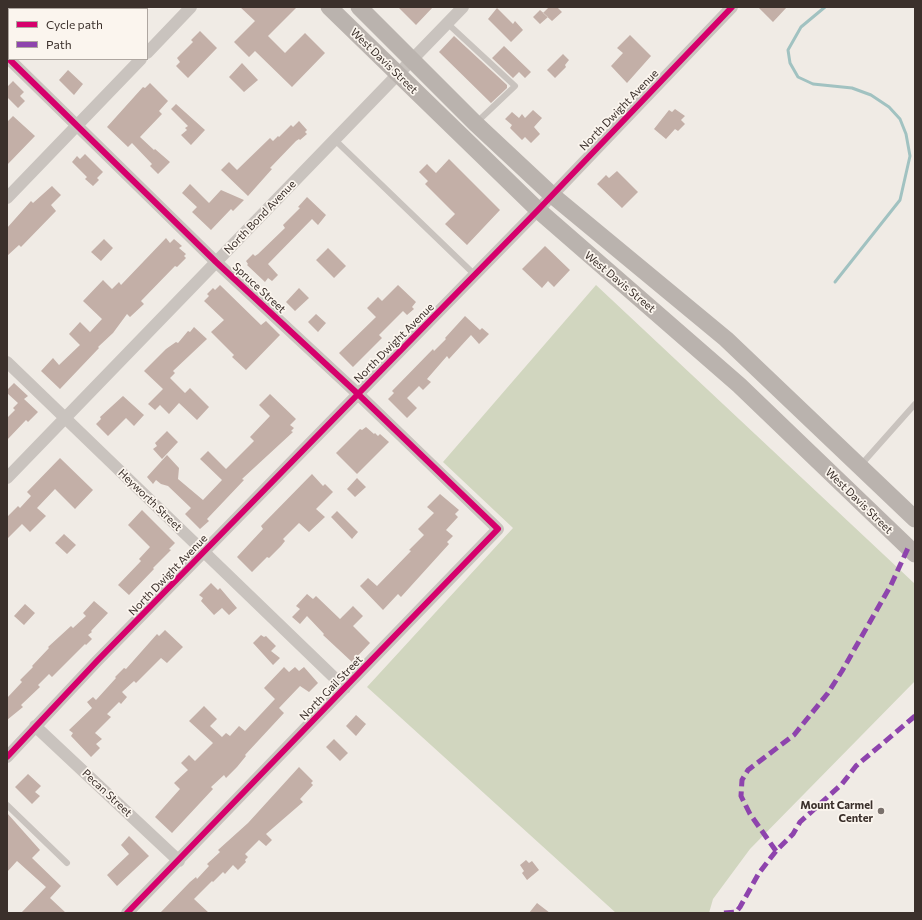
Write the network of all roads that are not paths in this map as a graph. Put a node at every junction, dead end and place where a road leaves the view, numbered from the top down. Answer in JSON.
{"nodes":[{"id":1,"x":191,"y":7,"type":"edge"},
{"id":2,"x":329,"y":7,"type":"edge"},
{"id":3,"x":358,"y":7,"type":"edge"},
{"id":4,"x":463,"y":7,"type":"edge"},
{"id":5,"x":731,"y":8,"type":"edge"},
{"id":6,"x":447,"y":23,"type":"junction"},
{"id":7,"x":148,"y":52,"type":"edge"},
{"id":8,"x":10,"y":60,"type":"edge"},
{"id":9,"x":140,"y":60,"type":"edge"},
{"id":10,"x":411,"y":60,"type":"junction"},
{"id":11,"x":397,"y":74,"type":"junction"},
{"id":12,"x":475,"y":123,"type":"junction"},
{"id":13,"x":78,"y":125,"type":"junction"},
{"id":14,"x":334,"y":140,"type":"junction"},
{"id":15,"x":552,"y":195,"type":"junction"},
{"id":16,"x":7,"y":198,"type":"edge"},
{"id":17,"x":538,"y":210,"type":"junction"},
{"id":18,"x":216,"y":262,"type":"junction"},
{"id":19,"x":475,"y":275,"type":"junction"},
{"id":20,"x":7,"y":362,"type":"edge"},
{"id":21,"x":358,"y":394,"type":"junction"},
{"id":22,"x":915,"y":404,"type":"edge"},
{"id":23,"x":66,"y":418,"type":"junction"},
{"id":24,"x":860,"y":466,"type":"junction"},
{"id":25,"x":7,"y":478,"type":"edge"},
{"id":26,"x":915,"y":519,"type":"edge"},
{"id":27,"x":498,"y":529,"type":"joint"},
{"id":28,"x":205,"y":552,"type":"junction"},
{"id":29,"x":915,"y":554,"type":"edge"},
{"id":30,"x":345,"y":688,"type":"junction"},
{"id":31,"x":35,"y":726,"type":"junction"},
{"id":32,"x":7,"y":757,"type":"edge"},
{"id":33,"x":7,"y":805,"type":"edge"},
{"id":34,"x":179,"y":861,"type":"junction"},
{"id":35,"x":67,"y":862,"type":"dead end"},
{"id":36,"x":127,"y":913,"type":"edge"}],
"edges":[{"from":1,"to":7,"type":"street"},
{"from":2,"to":11,"type":"main road","name":"West Davis Street"},
{"from":3,"to":10,"type":"main road","name":"West Davis Street"},
{"from":4,"to":6,"type":"street","name":"North Bond Avenue"},
{"from":5,"to":15,"type":"street","name":"North Dwight Avenue"},
{"from":6,"to":10,"type":"street","name":"North Bond Avenue"},
{"from":6,"to":12,"type":"lane"},
{"from":8,"to":13,"type":"street","name":"Spruce Street"},
{"from":9,"to":13,"type":"street"},
{"from":10,"to":11,"type":"street","name":"North Bond Avenue"},
{"from":10,"to":12,"type":"main road","name":"West Davis Street"},
{"from":11,"to":14,"type":"street","name":"North Bond Avenue"},
{"from":11,"to":17,"type":"main road","name":"West Davis Street"},
{"from":12,"to":15,"type":"main road","name":"West Davis Street"},
{"from":13,"to":16,"type":"street"},
{"from":13,"to":18,"type":"street","name":"Spruce Street"},
{"from":14,"to":18,"type":"street","name":"North Bond Avenue"},
{"from":14,"to":19,"type":"lane"},
{"from":15,"to":17,"type":"street","name":"North Dwight Avenue"},
{"from":15,"to":24,"type":"main road","name":"West Davis Street"},
{"from":17,"to":19,"type":"street","name":"North Dwight Avenue"},
{"from":17,"to":29,"type":"main road","name":"West Davis Street"},
{"from":18,"to":21,"type":"street","name":"Spruce Street"},
{"from":18,"to":23,"type":"street","name":"North Bond Avenue"},
{"from":19,"to":21,"type":"street","name":"North Dwight Avenue"},
{"from":20,"to":23,"type":"street","name":"Heyworth Street"},
{"from":21,"to":27,"type":"street","name":"Spruce Street"},
{"from":21,"to":28,"type":"street","name":"North Dwight Avenue"},
{"from":22,"to":24,"type":"lane"},
{"from":23,"to":25,"type":"street","name":"North Bond Avenue"},
{"from":23,"to":28,"type":"street","name":"Heyworth Street"},
{"from":24,"to":26,"type":"main road","name":"West Davis Street"},
{"from":27,"to":30,"type":"street","name":"North Gail Street"},
{"from":28,"to":30,"type":"street","name":"Heyworth Street"},
{"from":28,"to":31,"type":"street","name":"North Dwight Avenue"},
{"from":30,"to":34,"type":"street","name":"North Gail Street"},
{"from":31,"to":32,"type":"street","name":"North Dwight Avenue"},
{"from":31,"to":34,"type":"street","name":"Pecan Street"},
{"from":33,"to":35,"type":"lane"},
{"from":34,"to":36,"type":"street","name":"North Gail Street"}]}
